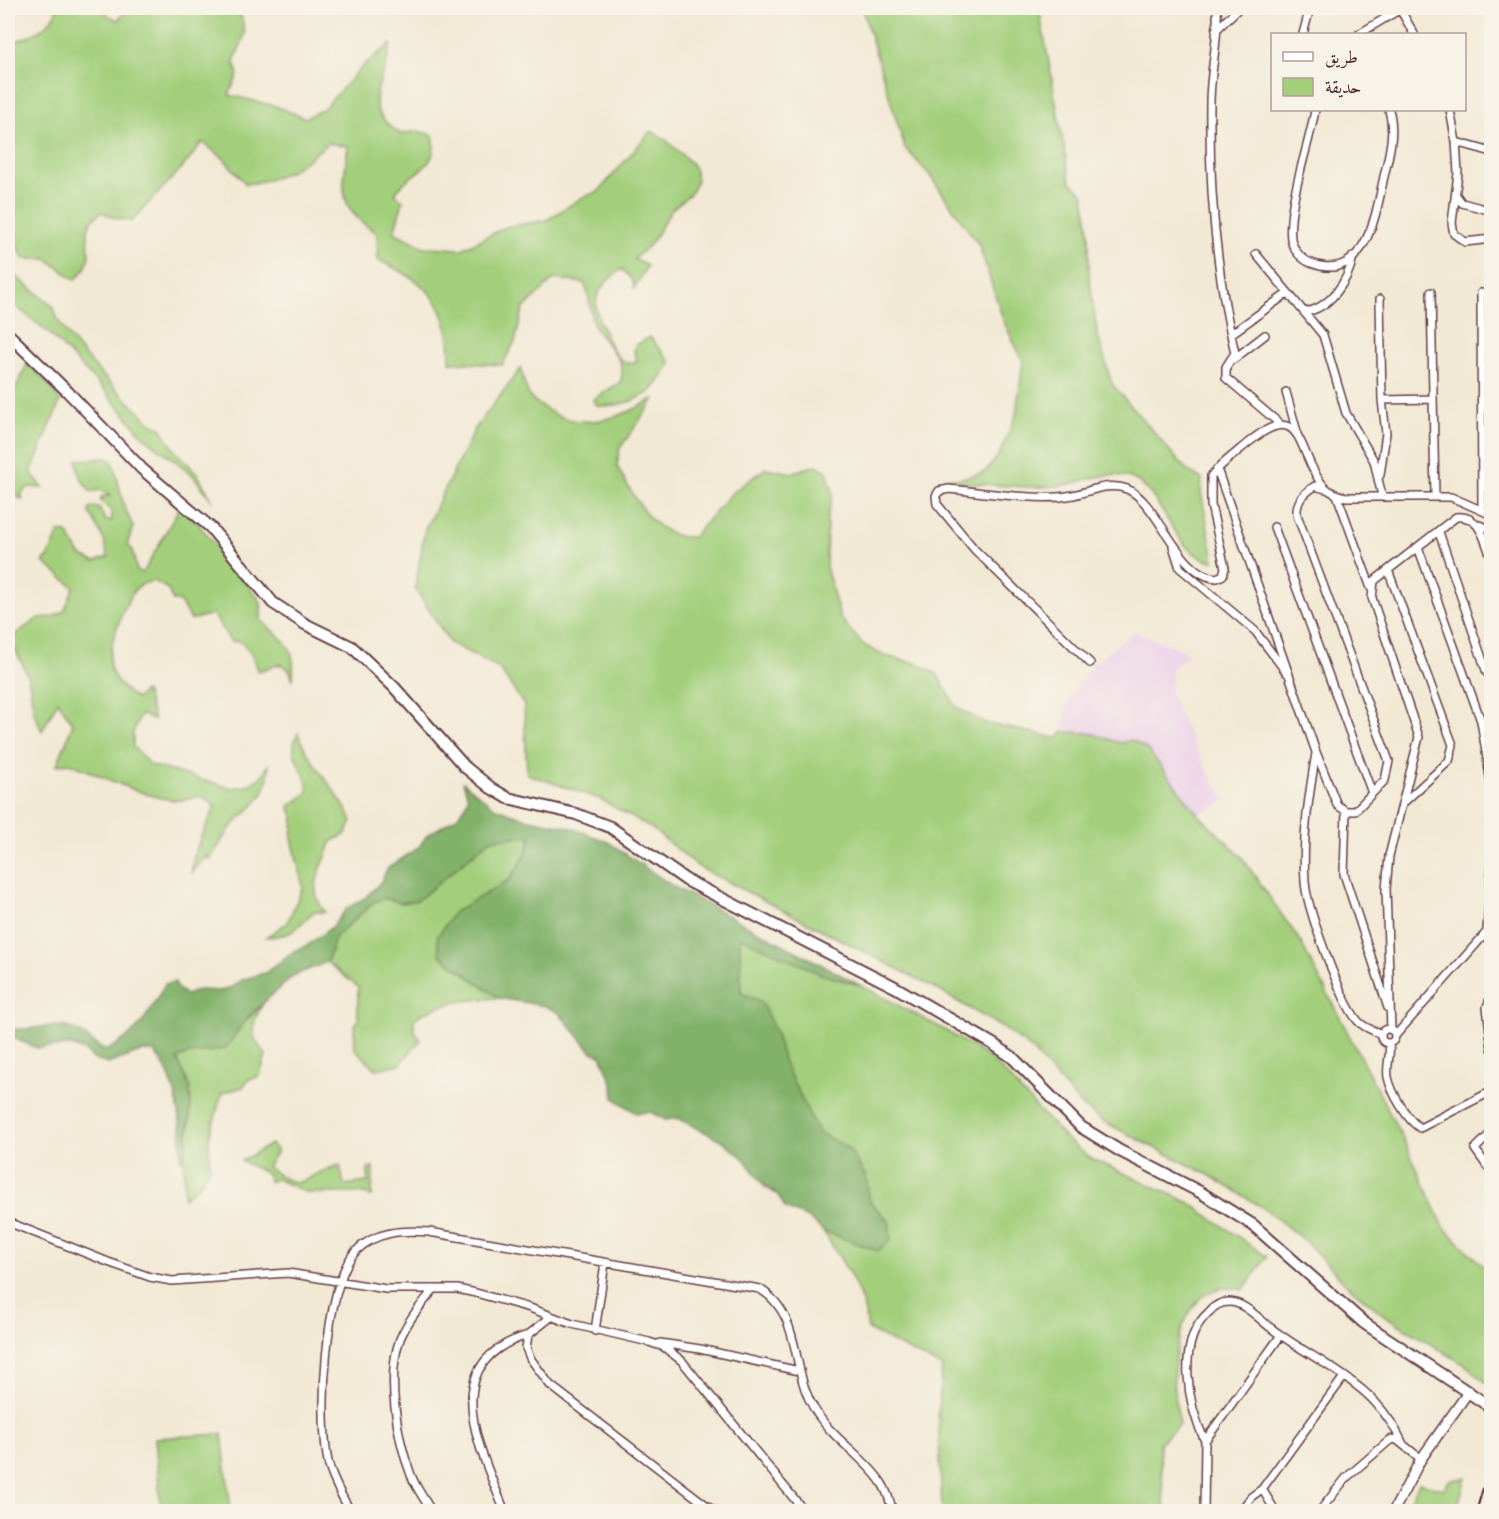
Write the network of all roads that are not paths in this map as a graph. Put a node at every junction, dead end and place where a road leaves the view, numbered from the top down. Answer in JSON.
{"nodes":[{"id":1,"x":1217,"y":8,"type":"edge"},
{"id":2,"x":1239,"y":8,"type":"edge"},
{"id":3,"x":1310,"y":8,"type":"edge"},
{"id":4,"x":1401,"y":8,"type":"edge"},
{"id":5,"x":1216,"y":30,"type":"junction"},
{"id":6,"x":1303,"y":33,"type":"edge"},
{"id":7,"x":1361,"y":33,"type":"edge"},
{"id":8,"x":1414,"y":33,"type":"edge"},
{"id":9,"x":1315,"y":111,"type":"edge"},
{"id":10,"x":1389,"y":111,"type":"edge"},
{"id":11,"x":1450,"y":111,"type":"edge"},
{"id":12,"x":1456,"y":142,"type":"junction"},
{"id":13,"x":1491,"y":152,"type":"edge"},
{"id":14,"x":1456,"y":195,"type":"junction"},
{"id":15,"x":1491,"y":211,"type":"edge"},
{"id":16,"x":1491,"y":239,"type":"edge"},
{"id":17,"x":1256,"y":254,"type":"dead end"},
{"id":18,"x":1353,"y":256,"type":"junction"},
{"id":19,"x":1431,"y":292,"type":"dead end"},
{"id":20,"x":1288,"y":293,"type":"junction"},
{"id":21,"x":1481,"y":293,"type":"dead end"},
{"id":22,"x":1380,"y":299,"type":"dead end"},
{"id":23,"x":1304,"y":312,"type":"junction"},
{"id":24,"x":8,"y":334,"type":"edge"},
{"id":25,"x":1231,"y":334,"type":"junction"},
{"id":26,"x":1265,"y":335,"type":"dead end"},
{"id":27,"x":1234,"y":359,"type":"junction"},
{"id":28,"x":1286,"y":392,"type":"dead end"},
{"id":29,"x":1434,"y":399,"type":"junction"},
{"id":30,"x":1382,"y":400,"type":"junction"},
{"id":31,"x":1280,"y":424,"type":"junction"},
{"id":32,"x":1297,"y":432,"type":"junction"},
{"id":33,"x":1217,"y":469,"type":"junction"},
{"id":34,"x":1379,"y":478,"type":"junction"},
{"id":35,"x":1326,"y":489,"type":"junction"},
{"id":36,"x":1337,"y":495,"type":"junction"},
{"id":37,"x":1435,"y":495,"type":"junction"},
{"id":38,"x":1382,"y":496,"type":"junction"},
{"id":39,"x":1482,"y":509,"type":"junction"},
{"id":40,"x":1491,"y":515,"type":"edge"},
{"id":41,"x":1479,"y":525,"type":"junction"},
{"id":42,"x":1274,"y":527,"type":"dead end"},
{"id":43,"x":1491,"y":530,"type":"edge"},
{"id":44,"x":1439,"y":532,"type":"junction"},
{"id":45,"x":1172,"y":543,"type":"junction"},
{"id":46,"x":1418,"y":547,"type":"junction"},
{"id":47,"x":1491,"y":560,"type":"edge"},
{"id":48,"x":1388,"y":570,"type":"junction"},
{"id":49,"x":1371,"y":588,"type":"junction"},
{"id":50,"x":1090,"y":663,"type":"dead end"},
{"id":51,"x":1290,"y":676,"type":"junction"},
{"id":52,"x":1491,"y":677,"type":"edge"},
{"id":53,"x":1316,"y":752,"type":"junction"},
{"id":54,"x":1491,"y":789,"type":"edge"},
{"id":55,"x":1372,"y":793,"type":"junction"},
{"id":56,"x":1402,"y":804,"type":"junction"},
{"id":57,"x":1346,"y":811,"type":"junction"},
{"id":58,"x":1491,"y":865,"type":"edge"},
{"id":59,"x":1489,"y":929,"type":"edge"},
{"id":60,"x":1491,"y":994,"type":"edge"},
{"id":61,"x":1388,"y":1008,"type":"junction"},
{"id":62,"x":1393,"y":1033,"type":"junction"},
{"id":63,"x":1382,"y":1034,"type":"junction"},
{"id":64,"x":1389,"y":1044,"type":"junction"},
{"id":65,"x":1491,"y":1049,"type":"edge"},
{"id":66,"x":1491,"y":1092,"type":"edge"},
{"id":67,"x":1491,"y":1132,"type":"edge"},
{"id":68,"x":1491,"y":1173,"type":"edge"},
{"id":69,"x":8,"y":1222,"type":"edge"},
{"id":70,"x":605,"y":1263,"type":"junction"},
{"id":71,"x":338,"y":1282,"type":"junction"},
{"id":72,"x":434,"y":1289,"type":"junction"},
{"id":73,"x":551,"y":1317,"type":"junction"},
{"id":74,"x":595,"y":1330,"type":"junction"},
{"id":75,"x":528,"y":1335,"type":"junction"},
{"id":76,"x":1281,"y":1335,"type":"junction"},
{"id":77,"x":649,"y":1342,"type":"junction"},
{"id":78,"x":799,"y":1371,"type":"junction"},
{"id":79,"x":1343,"y":1378,"type":"junction"},
{"id":80,"x":1469,"y":1391,"type":"junction"},
{"id":81,"x":1491,"y":1408,"type":"edge"},
{"id":82,"x":1205,"y":1441,"type":"junction"},
{"id":83,"x":1403,"y":1444,"type":"junction"},
{"id":84,"x":1421,"y":1459,"type":"junction"},
{"id":85,"x":1262,"y":1489,"type":"junction"},
{"id":86,"x":798,"y":1501,"type":"junction"},
{"id":87,"x":351,"y":1512,"type":"edge"},
{"id":88,"x":432,"y":1512,"type":"edge"},
{"id":89,"x":505,"y":1512,"type":"edge"},
{"id":90,"x":715,"y":1512,"type":"edge"},
{"id":91,"x":798,"y":1512,"type":"edge"},
{"id":92,"x":805,"y":1512,"type":"edge"},
{"id":93,"x":893,"y":1512,"type":"edge"},
{"id":94,"x":1204,"y":1512,"type":"edge"},
{"id":95,"x":1240,"y":1512,"type":"edge"},
{"id":96,"x":1275,"y":1512,"type":"edge"},
{"id":97,"x":1319,"y":1512,"type":"edge"},
{"id":98,"x":1393,"y":1512,"type":"edge"}],
"edges":[{"from":1,"to":5,"type":"street"},
{"from":2,"to":5,"type":"street"},
{"from":3,"to":6,"type":"street"},
{"from":4,"to":7,"type":"street"},
{"from":4,"to":8,"type":"street"},
{"from":5,"to":25,"type":"street"},
{"from":9,"to":18,"type":"street"},
{"from":10,"to":18,"type":"street"},
{"from":11,"to":12,"type":"street"},
{"from":12,"to":13,"type":"street"},
{"from":12,"to":14,"type":"street"},
{"from":14,"to":15,"type":"street"},
{"from":14,"to":16,"type":"street"},
{"from":17,"to":20,"type":"street"},
{"from":18,"to":23,"type":"street"},
{"from":19,"to":29,"type":"street"},
{"from":20,"to":23,"type":"street"},
{"from":20,"to":25,"type":"street"},
{"from":21,"to":39,"type":"street"},
{"from":22,"to":30,"type":"street"},
{"from":23,"to":34,"type":"street"},
{"from":24,"to":80,"type":"main road"},
{"from":25,"to":27,"type":"street"},
{"from":26,"to":27,"type":"street"},
{"from":27,"to":31,"type":"street"},
{"from":28,"to":32,"type":"street"},
{"from":29,"to":30,"type":"street"},
{"from":29,"to":37,"type":"street"},
{"from":30,"to":34,"type":"street"},
{"from":31,"to":32,"type":"street"},
{"from":31,"to":33,"type":"street"},
{"from":32,"to":35,"type":"street"},
{"from":33,"to":45,"type":"street"},
{"from":33,"to":51,"type":"street"},
{"from":34,"to":38,"type":"street"},
{"from":35,"to":36,"type":"street"},
{"from":35,"to":55,"type":"street"},
{"from":36,"to":38,"type":"street"},
{"from":36,"to":49,"type":"street"},
{"from":37,"to":38,"type":"street"},
{"from":37,"to":39,"type":"street"},
{"from":39,"to":40,"type":"street"},
{"from":41,"to":43,"type":"street"},
{"from":41,"to":44,"type":"street"},
{"from":41,"to":47,"type":"street"},
{"from":42,"to":55,"type":"street"},
{"from":44,"to":46,"type":"street"},
{"from":44,"to":52,"type":"street"},
{"from":45,"to":50,"type":"street"},
{"from":45,"to":51,"type":"street"},
{"from":46,"to":48,"type":"street"},
{"from":46,"to":54,"type":"street"},
{"from":48,"to":49,"type":"street"},
{"from":48,"to":56,"type":"street"},
{"from":49,"to":56,"type":"street"},
{"from":51,"to":53,"type":"street"},
{"from":53,"to":57,"type":"street"},
{"from":53,"to":63,"type":"street"},
{"from":55,"to":57,"type":"street"},
{"from":56,"to":61,"type":"street"},
{"from":57,"to":61,"type":"street"},
{"from":58,"to":59,"type":"street"},
{"from":59,"to":62,"type":"street"},
{"from":60,"to":65,"type":"street"},
{"from":61,"to":62,"type":"street"},
{"from":62,"to":63,"type":"street"},
{"from":62,"to":64,"type":"street"},
{"from":63,"to":64,"type":"street"},
{"from":64,"to":66,"type":"street"},
{"from":67,"to":68,"type":"street"},
{"from":69,"to":71,"type":"street"},
{"from":70,"to":71,"type":"street"},
{"from":70,"to":74,"type":"street"},
{"from":70,"to":78,"type":"street"},
{"from":71,"to":72,"type":"street"},
{"from":71,"to":87,"type":"street"},
{"from":72,"to":73,"type":"street"},
{"from":72,"to":88,"type":"street"},
{"from":73,"to":74,"type":"street"},
{"from":73,"to":75,"type":"street"},
{"from":74,"to":77,"type":"street"},
{"from":75,"to":89,"type":"street"},
{"from":75,"to":90,"type":"street"},
{"from":76,"to":79,"type":"street"},
{"from":76,"to":82,"type":"street"},
{"from":76,"to":82,"type":"street"},
{"from":77,"to":78,"type":"street"},
{"from":77,"to":86,"type":"street"},
{"from":78,"to":93,"type":"street"},
{"from":79,"to":83,"type":"street"},
{"from":79,"to":85,"type":"street"},
{"from":80,"to":81,"type":"main road"},
{"from":80,"to":84,"type":"street"},
{"from":82,"to":94,"type":"street"},
{"from":83,"to":84,"type":"street"},
{"from":83,"to":97,"type":"street"},
{"from":84,"to":98,"type":"street"},
{"from":85,"to":95,"type":"street"},
{"from":85,"to":96,"type":"street"},
{"from":86,"to":91,"type":"street"},
{"from":86,"to":92,"type":"street"}]}
